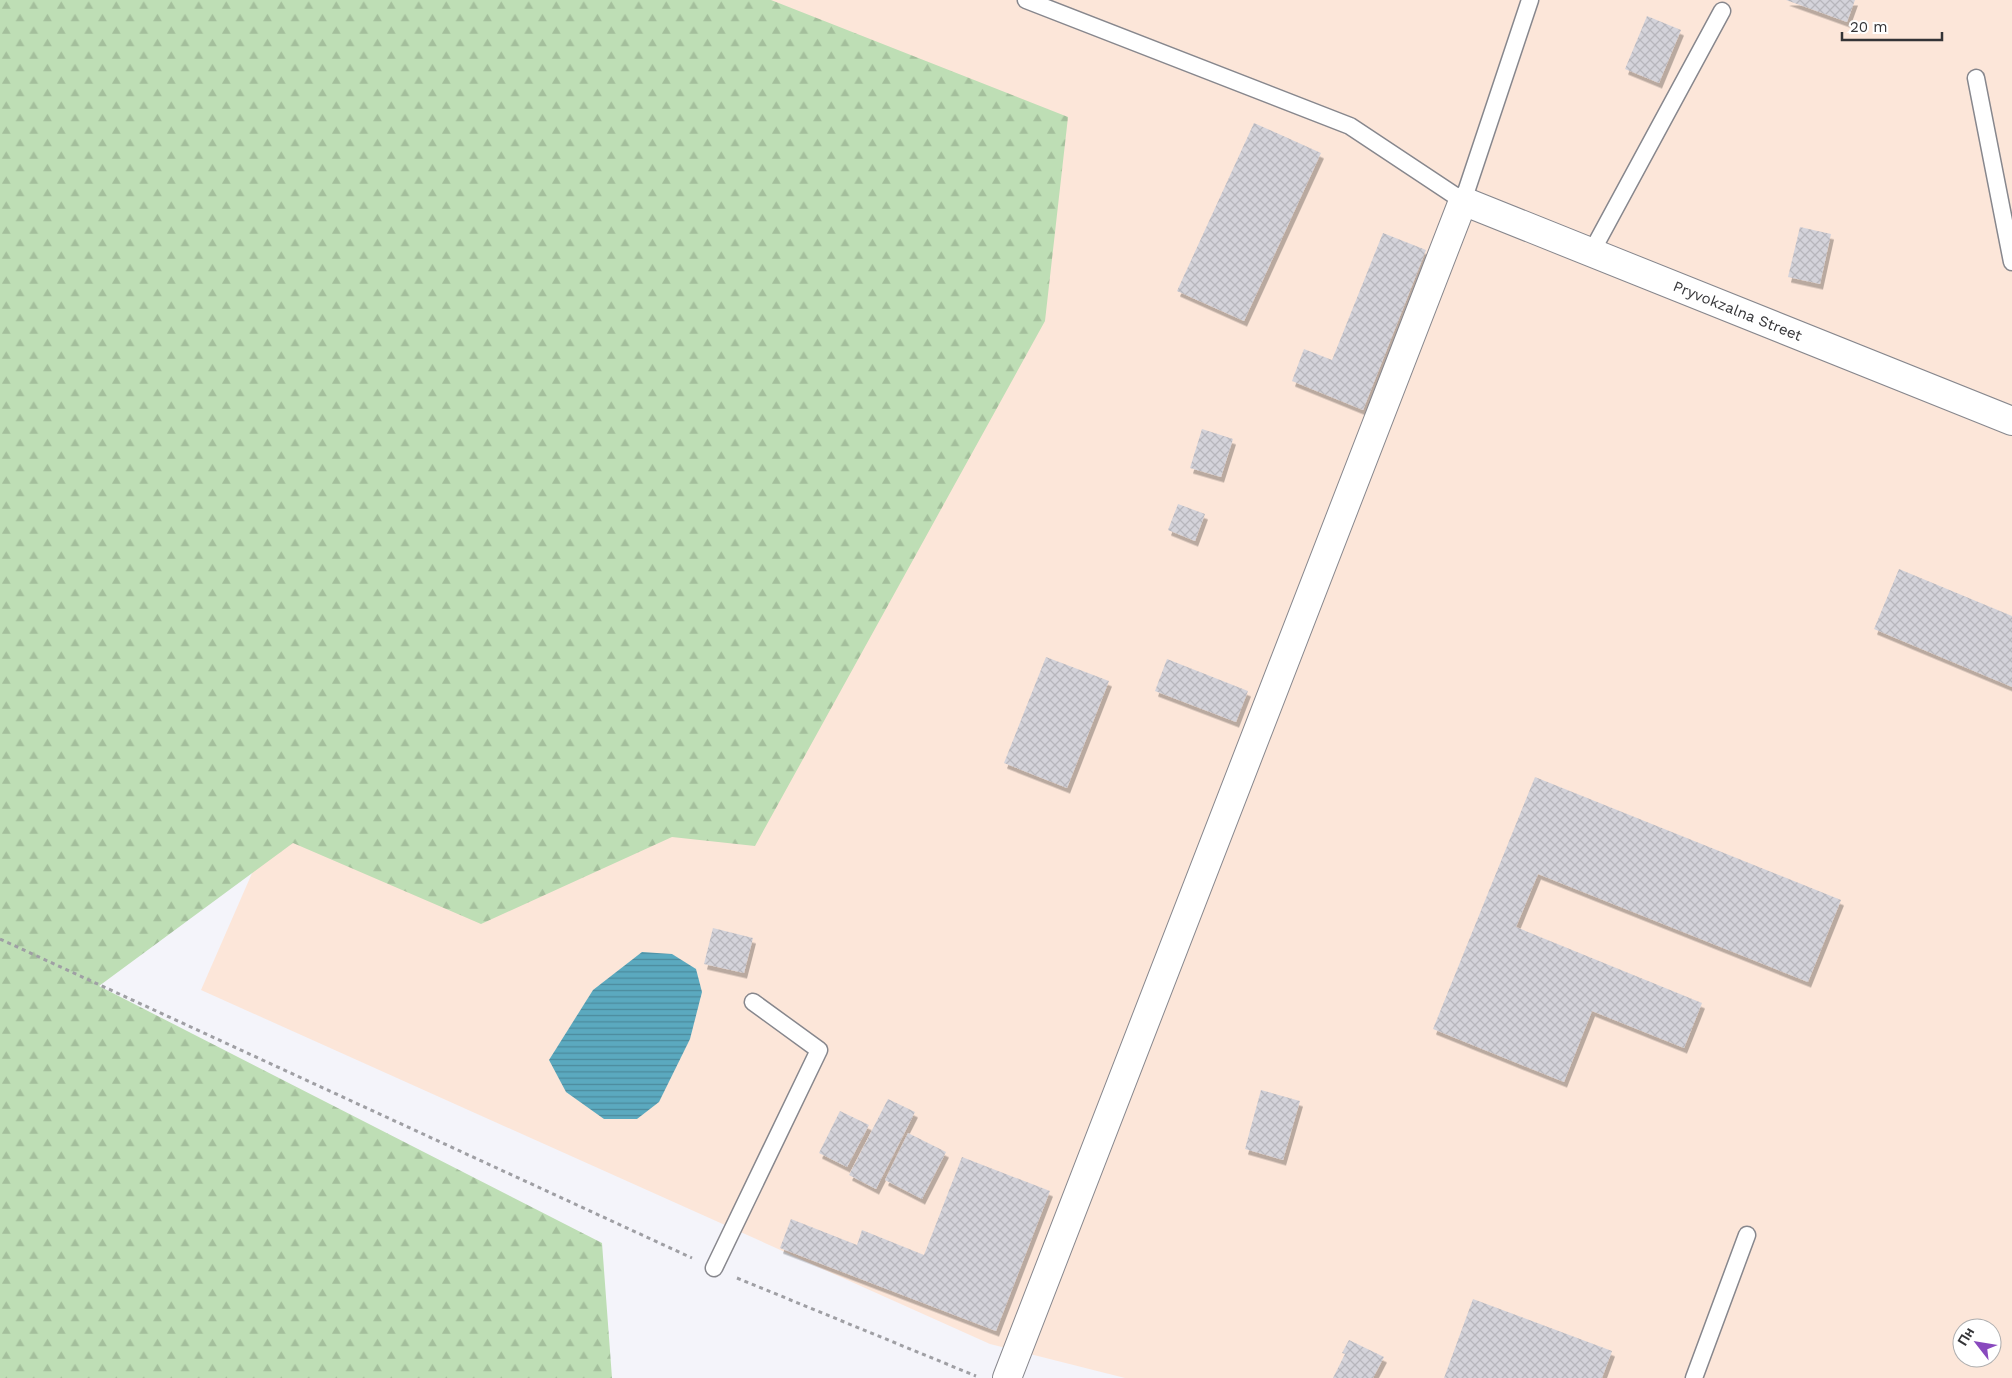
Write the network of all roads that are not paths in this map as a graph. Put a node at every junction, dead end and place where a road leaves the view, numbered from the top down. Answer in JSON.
{"nodes":[{"id":1,"x":1026,"y":0,"type":"edge"},
{"id":2,"x":1530,"y":0,"type":"edge"},
{"id":3,"x":1722,"y":11,"type":"dead end"},
{"id":4,"x":1976,"y":78,"type":"dead end"},
{"id":5,"x":1463,"y":202,"type":"junction"},
{"id":6,"x":1591,"y":253,"type":"junction"},
{"id":7,"x":2012,"y":262,"type":"edge"},
{"id":8,"x":2012,"y":421,"type":"edge"},
{"id":9,"x":753,"y":1002,"type":"dead end"},
{"id":10,"x":1747,"y":1235,"type":"dead end"},
{"id":11,"x":714,"y":1268,"type":"road end"},
{"id":12,"x":1007,"y":1378,"type":"edge"},
{"id":13,"x":1694,"y":1378,"type":"edge"}],
"edges":[{"from":1,"to":5,"type":"lane"},
{"from":2,"to":5,"type":"lane"},
{"from":3,"to":6,"type":"lane"},
{"from":4,"to":7,"type":"lane"},
{"from":5,"to":6,"type":"street","name":"Pryvokzalna Street"},
{"from":5,"to":12,"type":"street"},
{"from":6,"to":8,"type":"street","name":"Pryvokzalna Street"},
{"from":9,"to":11,"type":"lane"},
{"from":10,"to":13,"type":"lane"}]}
